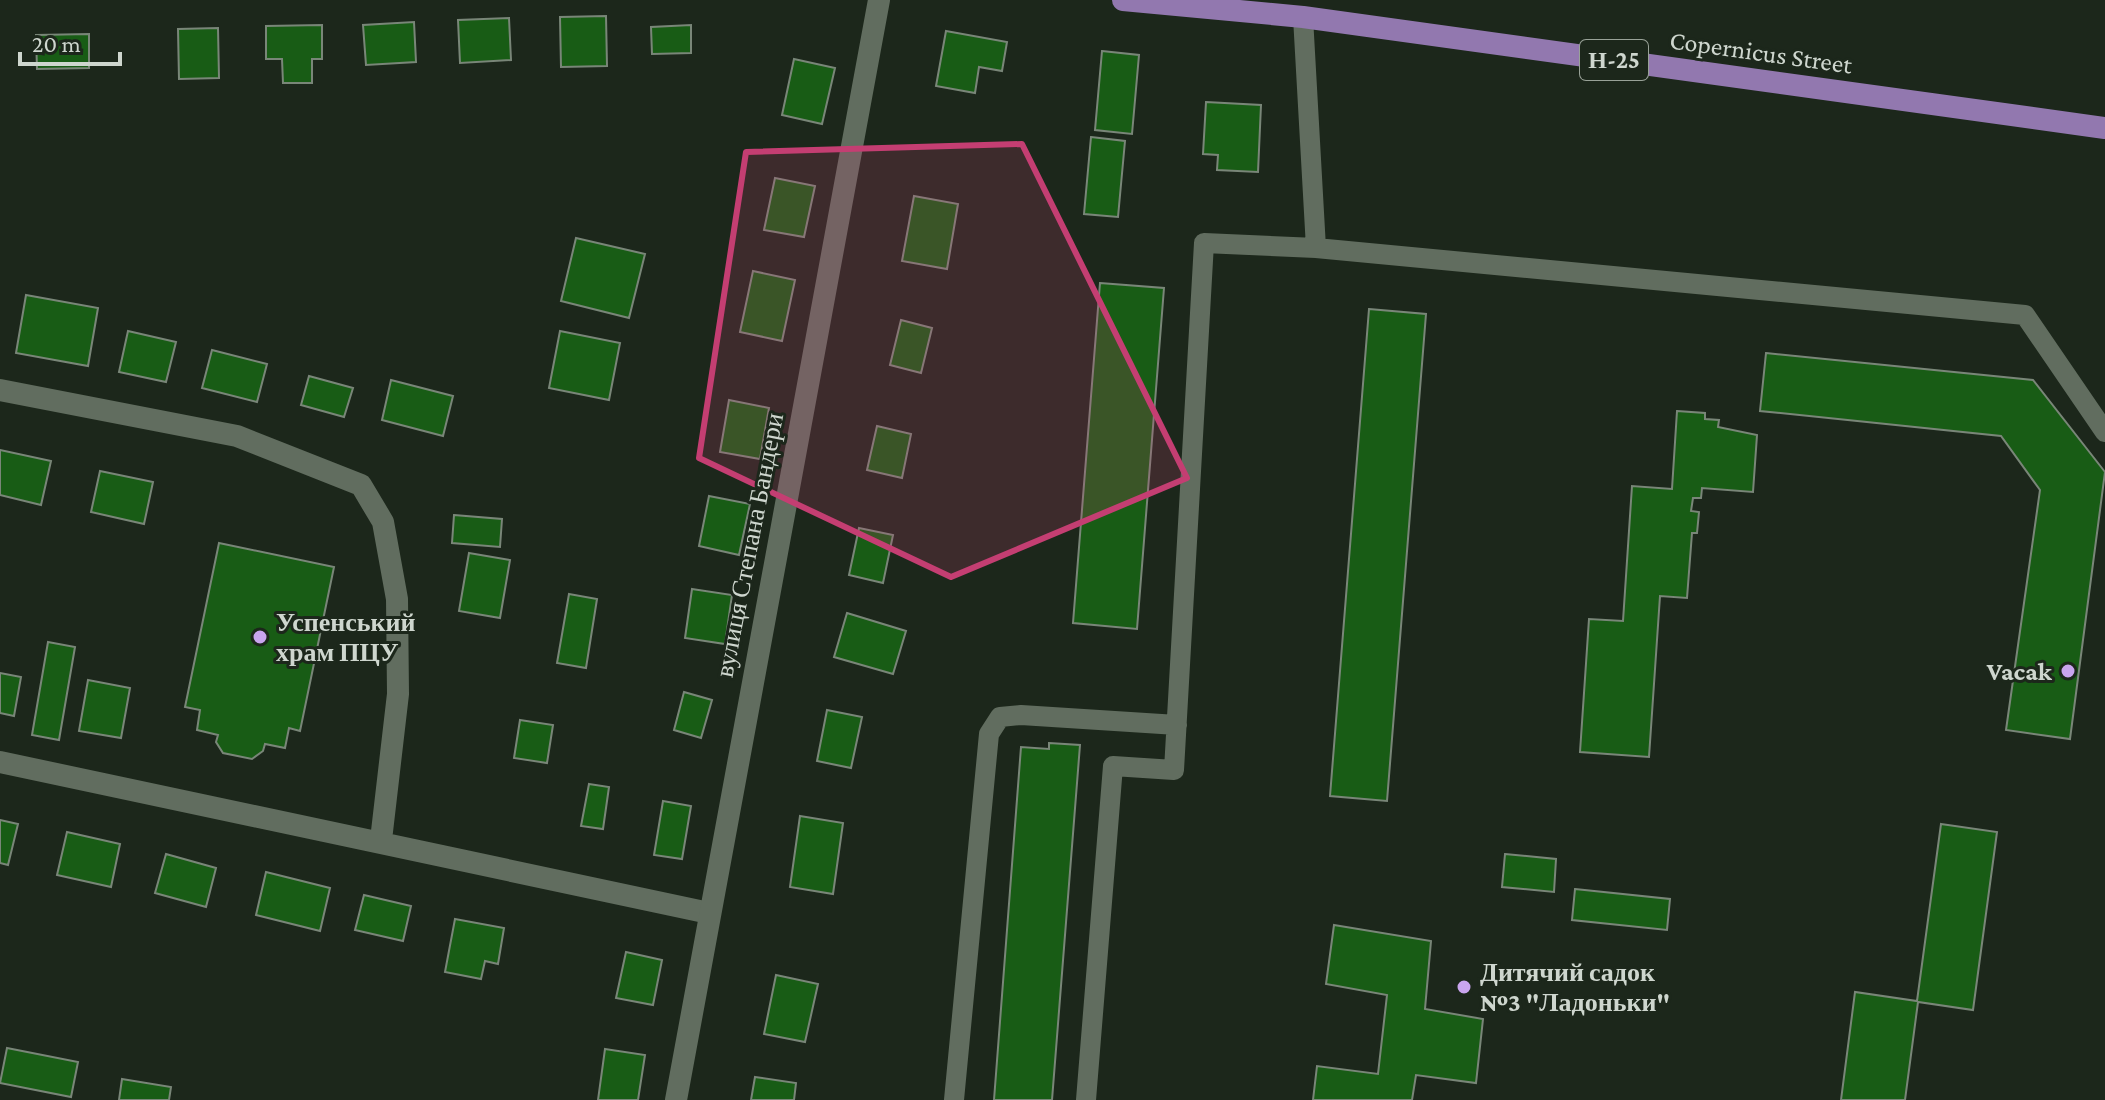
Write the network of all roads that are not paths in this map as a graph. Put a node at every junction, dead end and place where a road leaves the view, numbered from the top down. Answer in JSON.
{"nodes":[{"id":1,"x":879,"y":0,"type":"edge"},
{"id":2,"x":1123,"y":0,"type":"edge"},
{"id":3,"x":1303,"y":9,"type":"edge"},
{"id":4,"x":2105,"y":128,"type":"edge"},
{"id":5,"x":1316,"y":248,"type":"junction"},
{"id":6,"x":0,"y":390,"type":"edge"},
{"id":7,"x":2105,"y":432,"type":"edge"},
{"id":8,"x":1177,"y":725,"type":"junction"},
{"id":9,"x":0,"y":762,"type":"edge"},
{"id":10,"x":381,"y":840,"type":"junction"},
{"id":11,"x":709,"y":913,"type":"junction"},
{"id":12,"x":676,"y":1100,"type":"edge"},
{"id":13,"x":954,"y":1100,"type":"edge"},
{"id":14,"x":1086,"y":1100,"type":"edge"}],
"edges":[{"from":1,"to":11,"type":"street","name":"вулиця Степана Бандери"},
{"from":2,"to":3,"type":"main road","name":"Copernicus Street","number":"Н-25"},
{"from":3,"to":4,"type":"main road","name":"Copernicus Street","number":"Н-25"},
{"from":3,"to":5,"type":"lane"},
{"from":5,"to":7,"type":"lane"},
{"from":5,"to":8,"type":"lane"},
{"from":6,"to":10,"type":"street"},
{"from":8,"to":13,"type":"lane"},
{"from":8,"to":14,"type":"lane"},
{"from":9,"to":10,"type":"street"},
{"from":10,"to":11,"type":"street"},
{"from":11,"to":12,"type":"street","name":"вулиця Степана Бандери"}]}
